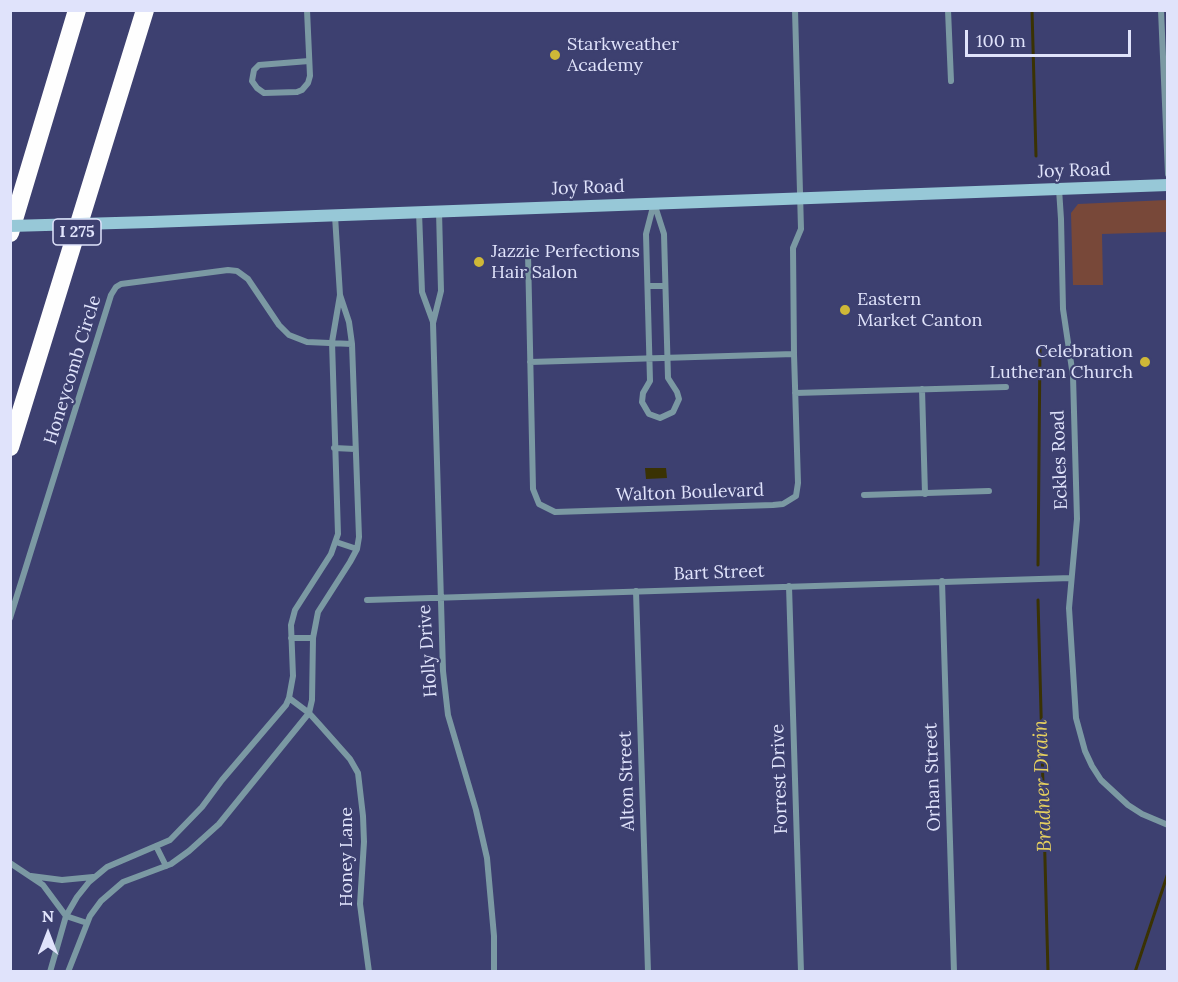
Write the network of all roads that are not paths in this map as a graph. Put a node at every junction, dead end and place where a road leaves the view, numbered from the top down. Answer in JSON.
{"nodes":[{"id":1,"x":77,"y":10,"type":"edge"},
{"id":2,"x":145,"y":10,"type":"edge"},
{"id":3,"x":307,"y":10,"type":"edge"},
{"id":4,"x":795,"y":10,"type":"edge"},
{"id":5,"x":948,"y":10,"type":"edge"},
{"id":6,"x":1161,"y":10,"type":"edge"},
{"id":7,"x":309,"y":61,"type":"junction"},
{"id":8,"x":1165,"y":73,"type":"edge"},
{"id":9,"x":951,"y":81,"type":"dead end"},
{"id":10,"x":1167,"y":174,"type":"edge"},
{"id":11,"x":1167,"y":185,"type":"edge"},
{"id":12,"x":1059,"y":189,"type":"junction"},
{"id":13,"x":800,"y":198,"type":"junction"},
{"id":14,"x":654,"y":203,"type":"junction"},
{"id":15,"x":419,"y":212,"type":"junction"},
{"id":16,"x":439,"y":212,"type":"junction"},
{"id":17,"x":335,"y":215,"type":"junction"},
{"id":18,"x":10,"y":226,"type":"edge"},
{"id":19,"x":10,"y":233,"type":"edge"},
{"id":20,"x":528,"y":253,"type":"dead end"},
{"id":21,"x":648,"y":286,"type":"junction"},
{"id":22,"x":665,"y":286,"type":"junction"},
{"id":23,"x":340,"y":295,"type":"junction"},
{"id":24,"x":433,"y":323,"type":"junction"},
{"id":25,"x":332,"y":342,"type":"junction"},
{"id":26,"x":352,"y":344,"type":"junction"},
{"id":27,"x":794,"y":354,"type":"junction"},
{"id":28,"x":668,"y":357,"type":"junction"},
{"id":29,"x":650,"y":358,"type":"junction"},
{"id":30,"x":530,"y":362,"type":"junction"},
{"id":31,"x":1006,"y":387,"type":"dead end"},
{"id":32,"x":922,"y":389,"type":"junction"},
{"id":33,"x":795,"y":393,"type":"junction"},
{"id":34,"x":10,"y":447,"type":"edge"},
{"id":35,"x":334,"y":448,"type":"junction"},
{"id":36,"x":355,"y":449,"type":"junction"},
{"id":37,"x":989,"y":491,"type":"dead end"},
{"id":38,"x":925,"y":494,"type":"junction"},
{"id":39,"x":864,"y":495,"type":"dead end"},
{"id":40,"x":336,"y":542,"type":"junction"},
{"id":41,"x":357,"y":549,"type":"junction"},
{"id":42,"x":1071,"y":578,"type":"junction"},
{"id":43,"x":942,"y":581,"type":"junction"},
{"id":44,"x":789,"y":586,"type":"junction"},
{"id":45,"x":636,"y":591,"type":"junction"},
{"id":46,"x":440,"y":597,"type":"junction"},
{"id":47,"x":367,"y":600,"type":"dead end"},
{"id":48,"x":10,"y":618,"type":"edge"},
{"id":49,"x":291,"y":638,"type":"junction"},
{"id":50,"x":312,"y":638,"type":"junction"},
{"id":51,"x":289,"y":698,"type":"junction"},
{"id":52,"x":309,"y":713,"type":"junction"},
{"id":53,"x":1167,"y":825,"type":"edge"},
{"id":54,"x":156,"y":846,"type":"junction"},
{"id":55,"x":10,"y":863,"type":"edge"},
{"id":56,"x":165,"y":866,"type":"junction"},
{"id":57,"x":28,"y":876,"type":"junction"},
{"id":58,"x":94,"y":877,"type":"junction"},
{"id":59,"x":66,"y":916,"type":"junction"},
{"id":60,"x":87,"y":923,"type":"junction"},
{"id":61,"x":50,"y":972,"type":"edge"},
{"id":62,"x":68,"y":972,"type":"edge"},
{"id":63,"x":369,"y":972,"type":"edge"},
{"id":64,"x":494,"y":972,"type":"edge"},
{"id":65,"x":648,"y":972,"type":"edge"},
{"id":66,"x":801,"y":972,"type":"edge"},
{"id":67,"x":954,"y":972,"type":"edge"}],
"edges":[{"from":1,"to":19,"type":"highway"},
{"from":2,"to":34,"type":"highway","number":"I 275"},
{"from":3,"to":7,"type":"street"},
{"from":4,"to":13,"type":"street","name":"Walton Boulevard"},
{"from":5,"to":9,"type":"street"},
{"from":6,"to":8,"type":"street"},
{"from":7,"to":7,"type":"street"},
{"from":8,"to":10,"type":"street"},
{"from":11,"to":12,"type":"street","name":"Joy Road"},
{"from":12,"to":13,"type":"street","name":"Joy Road"},
{"from":12,"to":42,"type":"street","name":"Eckles Road"},
{"from":13,"to":14,"type":"street","name":"Joy Road"},
{"from":13,"to":27,"type":"street","name":"Walton Boulevard"},
{"from":14,"to":16,"type":"street","name":"Joy Road"},
{"from":14,"to":21,"type":"street"},
{"from":14,"to":22,"type":"street"},
{"from":15,"to":16,"type":"street","name":"Joy Road"},
{"from":15,"to":17,"type":"street","name":"Joy Road"},
{"from":15,"to":24,"type":"street","name":"Holly Drive"},
{"from":16,"to":24,"type":"street","name":"Holly Drive"},
{"from":17,"to":18,"type":"street","name":"Joy Road","bridge":true},
{"from":17,"to":23,"type":"street"},
{"from":20,"to":30,"type":"street","name":"Walton Boulevard"},
{"from":21,"to":22,"type":"street"},
{"from":21,"to":29,"type":"street"},
{"from":22,"to":28,"type":"street"},
{"from":23,"to":25,"type":"street"},
{"from":23,"to":26,"type":"street"},
{"from":24,"to":46,"type":"street","name":"Holly Drive"},
{"from":25,"to":26,"type":"street","name":"Honeycomb Circle"},
{"from":25,"to":35,"type":"street"},
{"from":25,"to":48,"type":"street","name":"Honeycomb Circle"},
{"from":26,"to":36,"type":"street"},
{"from":27,"to":28,"type":"street"},
{"from":27,"to":33,"type":"street","name":"Walton Boulevard"},
{"from":28,"to":29,"type":"street"},
{"from":28,"to":29,"type":"street"},
{"from":29,"to":30,"type":"street"},
{"from":30,"to":33,"type":"street","name":"Walton Boulevard"},
{"from":31,"to":32,"type":"street"},
{"from":32,"to":33,"type":"street"},
{"from":32,"to":38,"type":"street"},
{"from":35,"to":36,"type":"street"},
{"from":35,"to":40,"type":"street"},
{"from":36,"to":41,"type":"street"},
{"from":37,"to":38,"type":"street"},
{"from":38,"to":39,"type":"street"},
{"from":40,"to":41,"type":"street"},
{"from":40,"to":49,"type":"street"},
{"from":41,"to":50,"type":"street"},
{"from":42,"to":43,"type":"street","name":"Bart Street"},
{"from":42,"to":53,"type":"street","name":"Eckles Road"},
{"from":43,"to":44,"type":"street","name":"Bart Street"},
{"from":43,"to":67,"type":"street","name":"Orhan Street"},
{"from":44,"to":45,"type":"street","name":"Bart Street"},
{"from":44,"to":66,"type":"street","name":"Forrest Drive"},
{"from":45,"to":46,"type":"street","name":"Bart Street"},
{"from":45,"to":65,"type":"street","name":"Alton Street"},
{"from":46,"to":47,"type":"street","name":"Bart Street"},
{"from":46,"to":64,"type":"street","name":"Holly Drive"},
{"from":49,"to":50,"type":"street"},
{"from":49,"to":51,"type":"street"},
{"from":50,"to":52,"type":"street"},
{"from":51,"to":52,"type":"street","name":"Honey Lane"},
{"from":51,"to":54,"type":"street"},
{"from":52,"to":56,"type":"street"},
{"from":52,"to":63,"type":"street","name":"Honey Lane"},
{"from":54,"to":56,"type":"street"},
{"from":54,"to":58,"type":"street"},
{"from":55,"to":57,"type":"street"},
{"from":56,"to":60,"type":"street"},
{"from":57,"to":58,"type":"street"},
{"from":57,"to":59,"type":"street"},
{"from":58,"to":59,"type":"street"},
{"from":59,"to":60,"type":"street"},
{"from":59,"to":61,"type":"street"},
{"from":60,"to":62,"type":"street"}]}
